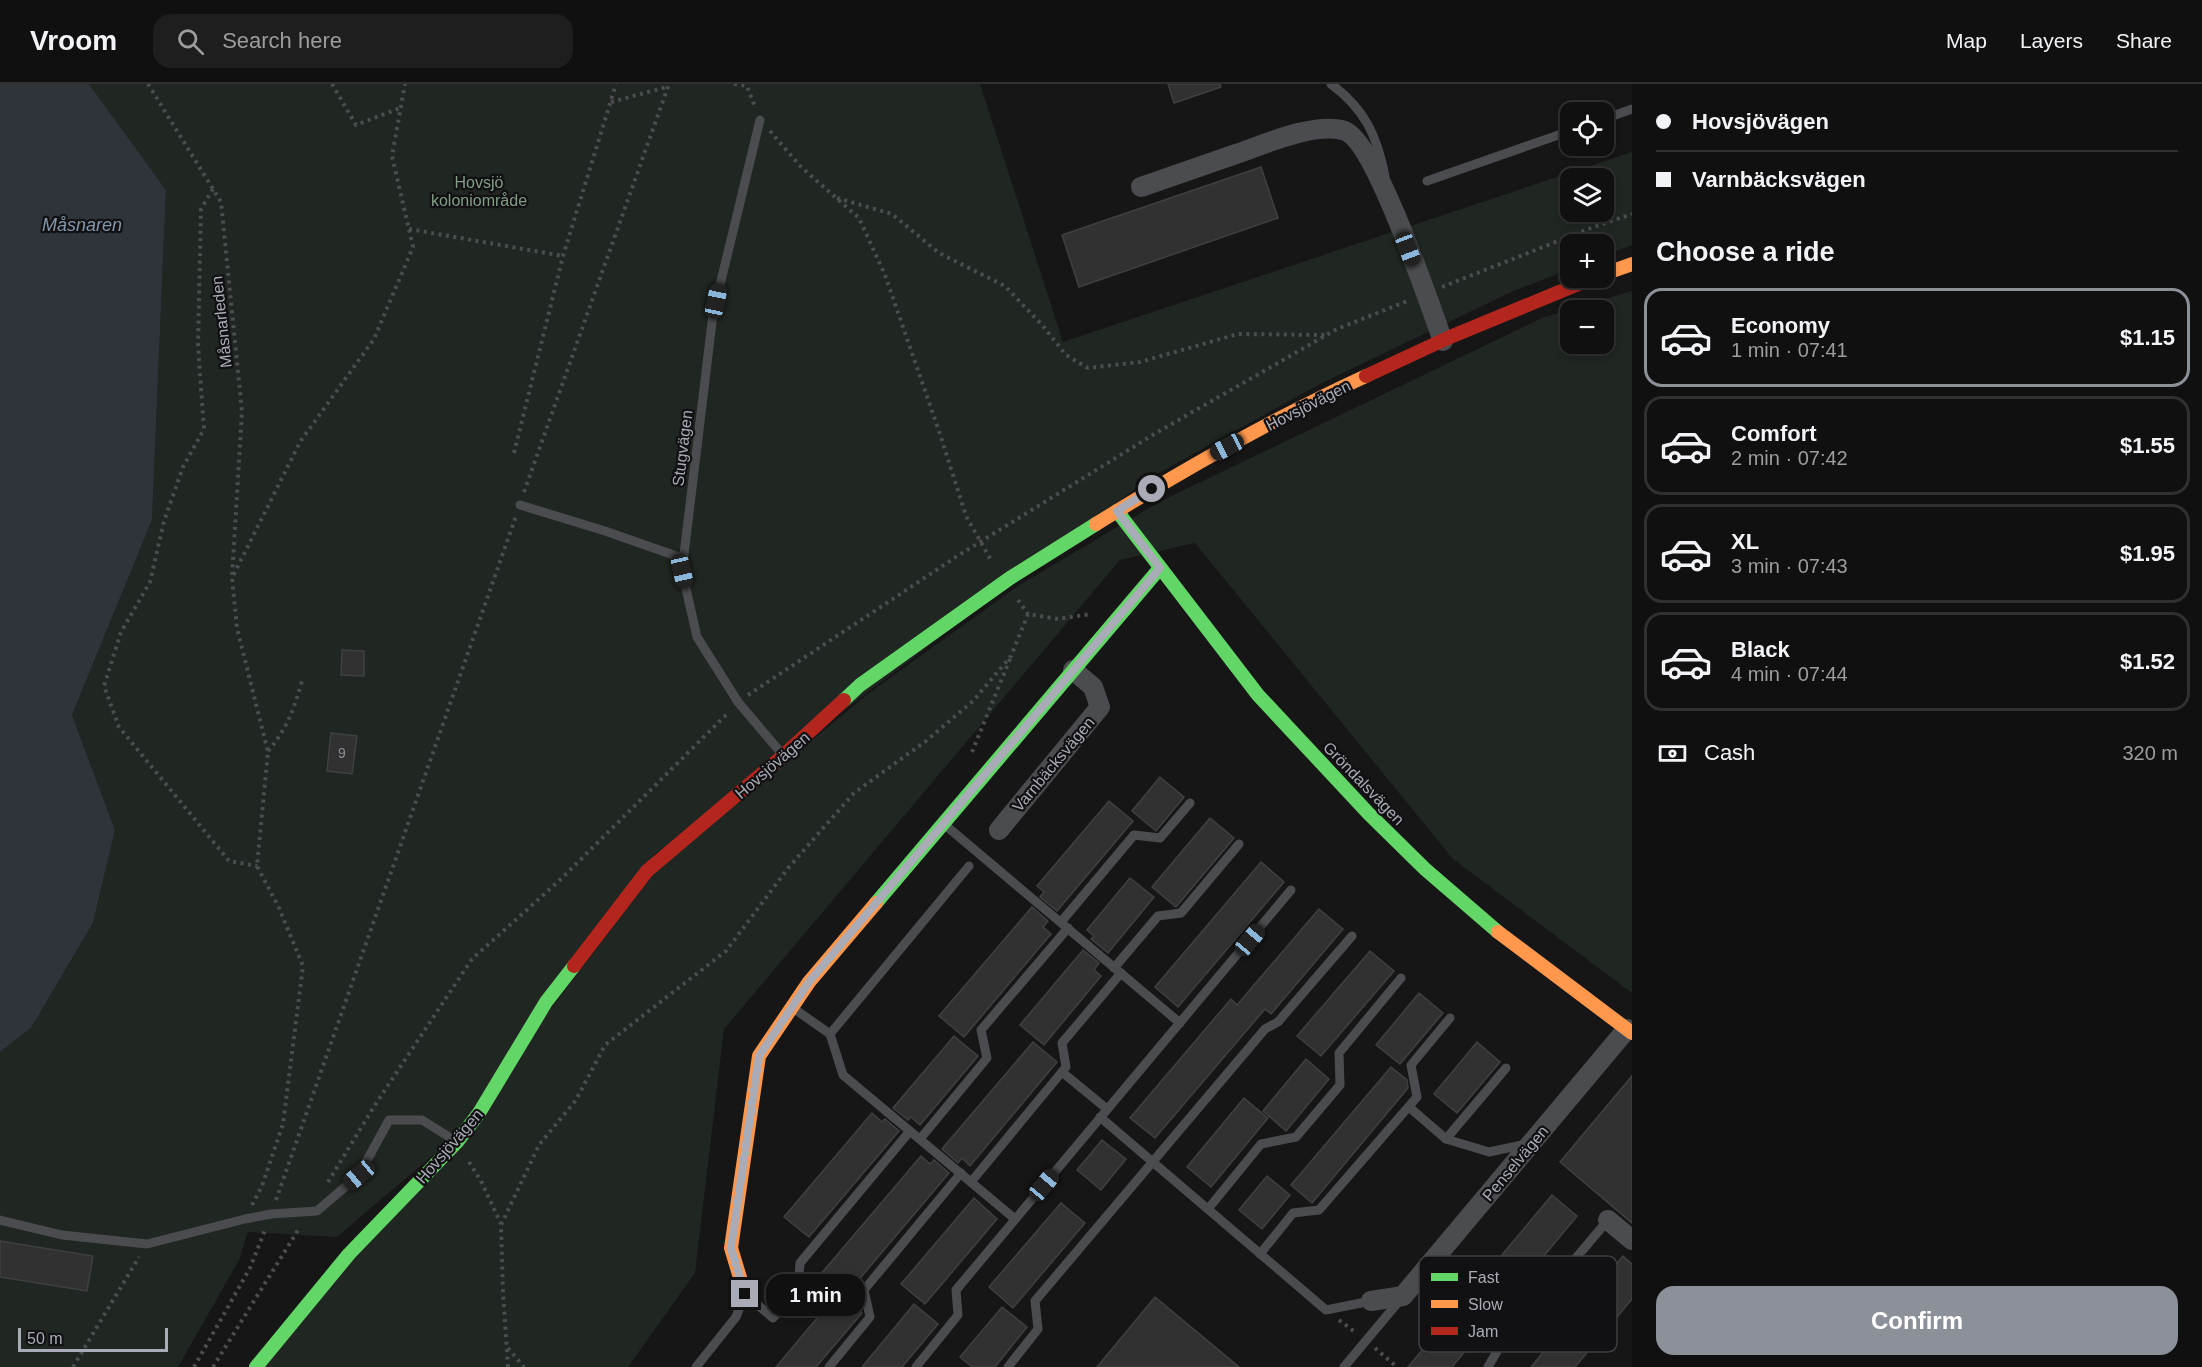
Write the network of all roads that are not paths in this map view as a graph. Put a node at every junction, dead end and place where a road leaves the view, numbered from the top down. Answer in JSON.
{"nodes":[{"id":1,"x":1331,"y":84,"type":"edge"},
{"id":2,"x":1632,"y":109,"type":"edge"},
{"id":3,"x":1614,"y":115,"type":"edge"},
{"id":4,"x":760,"y":120,"type":"road end"},
{"id":5,"x":1560,"y":134,"type":"edge"},
{"id":6,"x":1427,"y":181,"type":"dead end"},
{"id":7,"x":1141,"y":187,"type":"dead end"},
{"id":8,"x":1391,"y":205,"type":"junction"},
{"id":9,"x":1632,"y":264,"type":"edge"},
{"id":10,"x":1614,"y":270,"type":"edge"},
{"id":11,"x":1569,"y":288,"type":"edge"},
{"id":12,"x":1443,"y":341,"type":"junction"},
{"id":13,"x":520,"y":505,"type":"road end"},
{"id":14,"x":1117,"y":511,"type":"junction"},
{"id":15,"x":682,"y":558,"type":"junction"},
{"id":16,"x":1160,"y":568,"type":"junction"},
{"id":17,"x":1073,"y":670,"type":"junction"},
{"id":18,"x":784,"y":755,"type":"junction"},
{"id":19,"x":1190,"y":803,"type":"dead end"},
{"id":20,"x":943,"y":824,"type":"junction"},
{"id":21,"x":999,"y":830,"type":"dead end"},
{"id":22,"x":1239,"y":844,"type":"dead end"},
{"id":23,"x":969,"y":866,"type":"dead end"},
{"id":24,"x":1292,"y":890,"type":"dead end"},
{"id":25,"x":1064,"y":925,"type":"junction"},
{"id":26,"x":1352,"y":936,"type":"dead end"},
{"id":27,"x":1117,"y":970,"type":"junction"},
{"id":28,"x":1401,"y":978,"type":"dead end"},
{"id":29,"x":792,"y":1008,"type":"junction"},
{"id":30,"x":1450,"y":1018,"type":"dead end"},
{"id":31,"x":1180,"y":1023,"type":"junction"},
{"id":32,"x":1629,"y":1031,"type":"edge"},
{"id":33,"x":830,"y":1034,"type":"junction"},
{"id":34,"x":1506,"y":1068,"type":"dead end"},
{"id":35,"x":1062,"y":1072,"type":"junction"},
{"id":36,"x":1409,"y":1107,"type":"junction"},
{"id":37,"x":1107,"y":1109,"type":"junction"},
{"id":38,"x":1100,"y":1117,"type":"junction"},
{"id":39,"x":910,"y":1131,"type":"junction"},
{"id":40,"x":1446,"y":1138,"type":"junction"},
{"id":41,"x":920,"y":1139,"type":"junction"},
{"id":42,"x":457,"y":1142,"type":"junction"},
{"id":43,"x":1532,"y":1143,"type":"junction"},
{"id":44,"x":1152,"y":1162,"type":"junction"},
{"id":45,"x":961,"y":1173,"type":"junction"},
{"id":46,"x":971,"y":1182,"type":"junction"},
{"id":47,"x":1208,"y":1209,"type":"junction"},
{"id":48,"x":1015,"y":1219,"type":"junction"},
{"id":49,"x":0,"y":1220,"type":"edge"},
{"id":50,"x":1608,"y":1220,"type":"joint"},
{"id":51,"x":1632,"y":1240,"type":"edge"},
{"id":52,"x":1260,"y":1254,"type":"junction"},
{"id":53,"x":1437,"y":1256,"type":"edge"},
{"id":54,"x":1578,"y":1256,"type":"edge"},
{"id":55,"x":1419,"y":1277,"type":"edge"},
{"id":56,"x":745,"y":1294,"type":"junction"},
{"id":57,"x":1403,"y":1296,"type":"junction"},
{"id":58,"x":1371,"y":1301,"type":"joint"},
{"id":59,"x":1497,"y":1352,"type":"edge"},
{"id":60,"x":256,"y":1367,"type":"edge"},
{"id":61,"x":696,"y":1367,"type":"edge"},
{"id":62,"x":829,"y":1367,"type":"edge"},
{"id":63,"x":916,"y":1367,"type":"edge"},
{"id":64,"x":1008,"y":1367,"type":"edge"},
{"id":65,"x":1344,"y":1367,"type":"edge"},
{"id":66,"x":1488,"y":1367,"type":"edge"}],
"edges":[{"from":1,"to":8,"type":"lane"},
{"from":2,"to":3,"type":"lane"},
{"from":4,"to":15,"type":"lane","name":"Stugvägen"},
{"from":5,"to":6,"type":"lane"},
{"from":7,"to":8,"type":"street"},
{"from":8,"to":12,"type":"street"},
{"from":9,"to":10,"type":"street"},
{"from":11,"to":12,"type":"street","name":"Hovsjövägen"},
{"from":12,"to":14,"type":"street","name":"Hovsjövägen"},
{"from":13,"to":15,"type":"lane"},
{"from":14,"to":16,"type":"street","name":"Gröndalsvägen"},
{"from":14,"to":18,"type":"street","name":"Hovsjövägen"},
{"from":15,"to":18,"type":"lane","name":"Stugvägen"},
{"from":16,"to":17,"type":"street"},
{"from":16,"to":32,"type":"street","name":"Gröndalsvägen"},
{"from":17,"to":20,"type":"street"},
{"from":17,"to":21,"type":"street","name":"Varnbäcksvägen"},
{"from":18,"to":42,"type":"street","name":"Hovsjövägen"},
{"from":19,"to":25,"type":"lane"},
{"from":20,"to":25,"type":"lane"},
{"from":20,"to":29,"type":"street"},
{"from":22,"to":27,"type":"lane"},
{"from":23,"to":33,"type":"lane"},
{"from":24,"to":31,"type":"lane"},
{"from":25,"to":27,"type":"lane"},
{"from":25,"to":41,"type":"lane"},
{"from":26,"to":44,"type":"lane"},
{"from":27,"to":31,"type":"lane"},
{"from":27,"to":35,"type":"lane"},
{"from":28,"to":47,"type":"lane"},
{"from":29,"to":33,"type":"lane"},
{"from":29,"to":56,"type":"street"},
{"from":30,"to":36,"type":"lane"},
{"from":31,"to":37,"type":"lane"},
{"from":32,"to":43,"type":"street","name":"Penselvägen"},
{"from":33,"to":39,"type":"lane"},
{"from":34,"to":40,"type":"lane"},
{"from":35,"to":37,"type":"lane"},
{"from":35,"to":46,"type":"lane"},
{"from":36,"to":40,"type":"lane"},
{"from":36,"to":52,"type":"lane"},
{"from":37,"to":38,"type":"lane"},
{"from":38,"to":44,"type":"lane"},
{"from":38,"to":48,"type":"lane"},
{"from":39,"to":41,"type":"lane"},
{"from":39,"to":56,"type":"lane"},
{"from":40,"to":43,"type":"lane"},
{"from":41,"to":45,"type":"lane"},
{"from":42,"to":49,"type":"lane"},
{"from":42,"to":60,"type":"street","name":"Hovsjövägen"},
{"from":43,"to":53,"type":"street","name":"Penselvägen"},
{"from":44,"to":47,"type":"lane"},
{"from":44,"to":64,"type":"lane"},
{"from":45,"to":46,"type":"lane"},
{"from":45,"to":62,"type":"lane"},
{"from":46,"to":48,"type":"lane"},
{"from":47,"to":52,"type":"lane"},
{"from":48,"to":63,"type":"lane"},
{"from":50,"to":51,"type":"street"},
{"from":50,"to":54,"type":"lane"},
{"from":52,"to":58,"type":"lane"},
{"from":55,"to":57,"type":"street","name":"Penselvägen"},
{"from":56,"to":61,"type":"lane"},
{"from":57,"to":58,"type":"street"},
{"from":57,"to":65,"type":"lane","name":"Penselvägen"},
{"from":59,"to":66,"type":"lane"}]}
